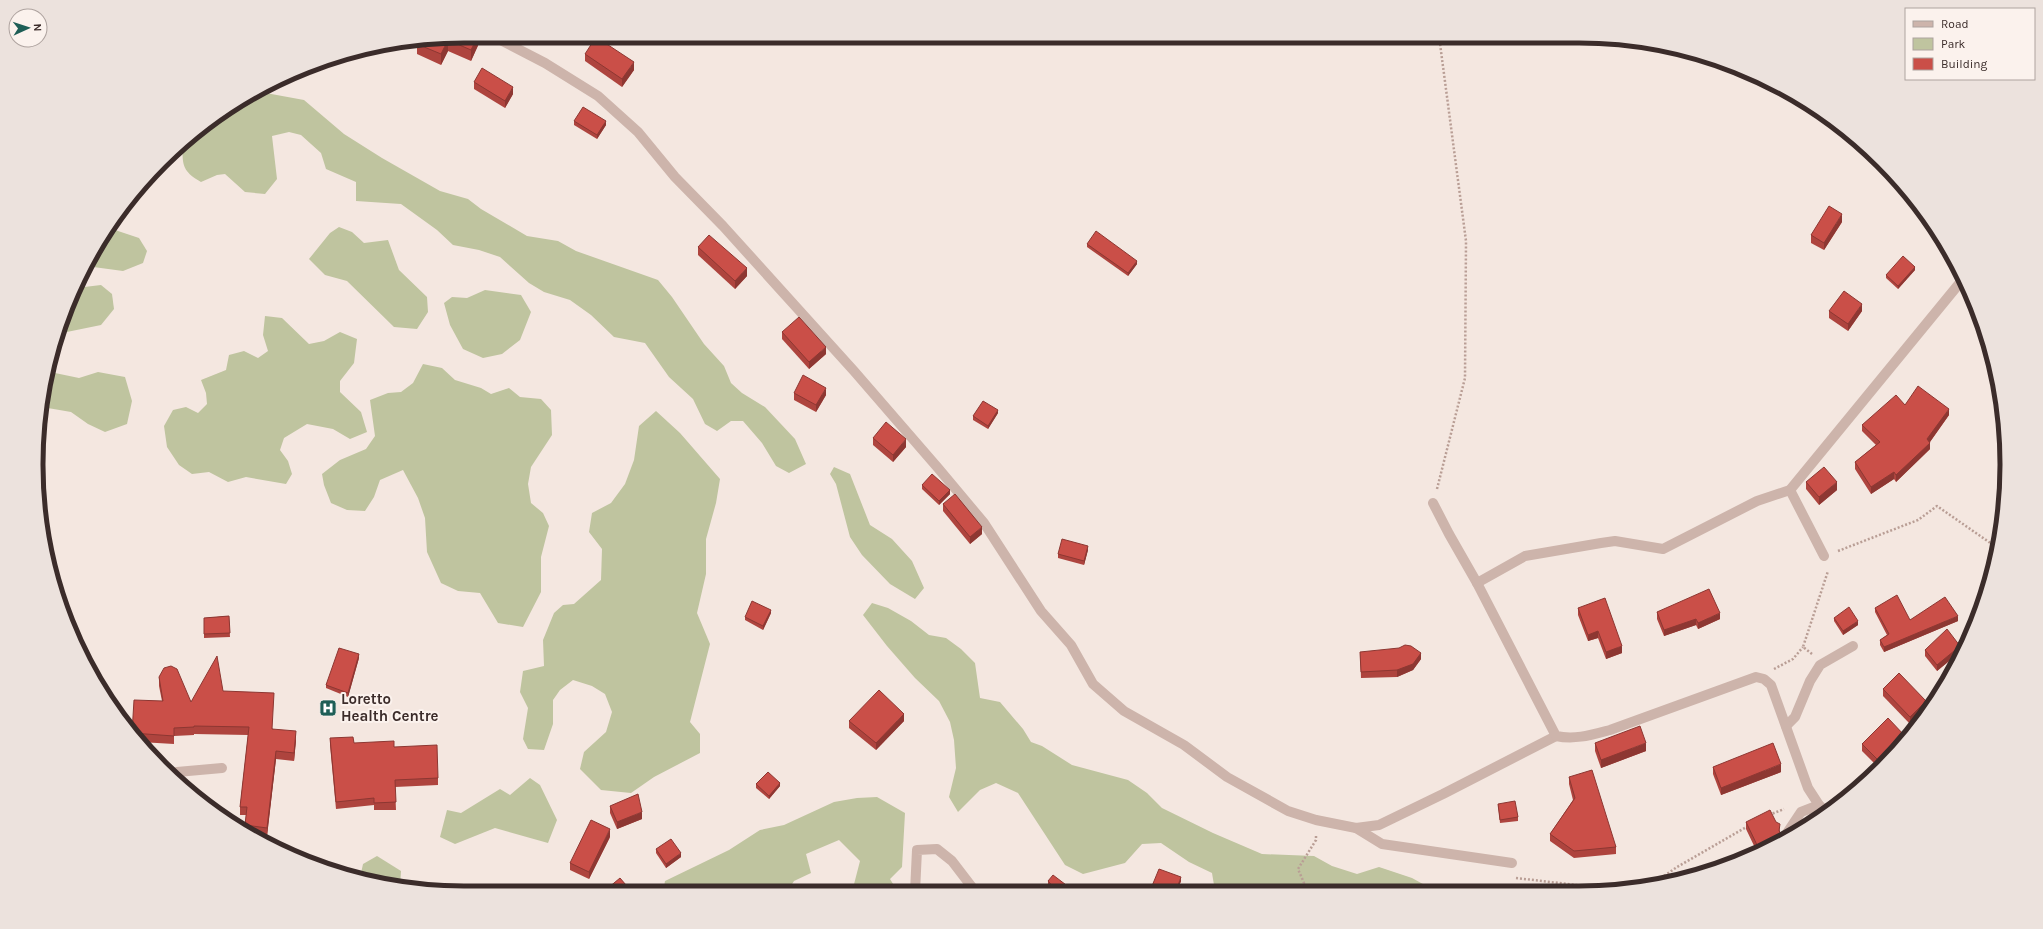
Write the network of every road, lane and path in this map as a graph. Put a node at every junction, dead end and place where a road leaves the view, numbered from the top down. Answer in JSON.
{"nodes":[{"id":1,"x":506,"y":43,"type":"edge"},
{"id":2,"x":1440,"y":43,"type":"edge"},
{"id":3,"x":1959,"y":283,"type":"edge"},
{"id":4,"x":1790,"y":490,"type":"junction"},
{"id":5,"x":1433,"y":503,"type":"joint"},
{"id":6,"x":1992,"y":544,"type":"edge"},
{"id":7,"x":1824,"y":556,"type":"junction"},
{"id":8,"x":1477,"y":583,"type":"junction"},
{"id":9,"x":1853,"y":646,"type":"dead end"},
{"id":10,"x":1803,"y":647,"type":"junction"},
{"id":11,"x":1820,"y":665,"type":"junction"},
{"id":12,"x":1764,"y":679,"type":"junction"},
{"id":13,"x":1786,"y":726,"type":"junction"},
{"id":14,"x":1556,"y":736,"type":"junction"},
{"id":15,"x":222,"y":768,"type":"dead end"},
{"id":16,"x":177,"y":772,"type":"edge"},
{"id":17,"x":1818,"y":805,"type":"junction"},
{"id":18,"x":1822,"y":808,"type":"edge"},
{"id":19,"x":1801,"y":812,"type":"junction"},
{"id":20,"x":1762,"y":818,"type":"edge"},
{"id":21,"x":1316,"y":820,"type":"junction"},
{"id":22,"x":1750,"y":825,"type":"edge"},
{"id":23,"x":1356,"y":828,"type":"junction"},
{"id":24,"x":1789,"y":830,"type":"edge"},
{"id":25,"x":1512,"y":863,"type":"joint"},
{"id":26,"x":1661,"y":878,"type":"edge"},
{"id":27,"x":915,"y":886,"type":"edge"},
{"id":28,"x":971,"y":886,"type":"edge"},
{"id":29,"x":1302,"y":886,"type":"edge"},
{"id":30,"x":1584,"y":886,"type":"edge"}],
"edges":[{"from":1,"to":21,"type":"street"},
{"from":2,"to":5,"type":"path"},
{"from":3,"to":4,"type":"street"},
{"from":4,"to":7,"type":"street"},
{"from":4,"to":8,"type":"street"},
{"from":5,"to":8,"type":"street"},
{"from":6,"to":7,"type":"path"},
{"from":7,"to":10,"type":"path"},
{"from":8,"to":14,"type":"street"},
{"from":9,"to":11,"type":"street"},
{"from":10,"to":11,"type":"path"},
{"from":10,"to":12,"type":"path"},
{"from":11,"to":13,"type":"street"},
{"from":12,"to":13,"type":"street"},
{"from":12,"to":14,"type":"street"},
{"from":13,"to":17,"type":"street"},
{"from":14,"to":23,"type":"street"},
{"from":15,"to":16,"type":"street"},
{"from":17,"to":18,"type":"street"},
{"from":17,"to":19,"type":"street"},
{"from":19,"to":20,"type":"path"},
{"from":19,"to":24,"type":"street"},
{"from":21,"to":23,"type":"street"},
{"from":21,"to":29,"type":"path"},
{"from":22,"to":26,"type":"path"},
{"from":23,"to":25,"type":"street"},
{"from":25,"to":30,"type":"path"},
{"from":27,"to":28,"type":"street"}]}
